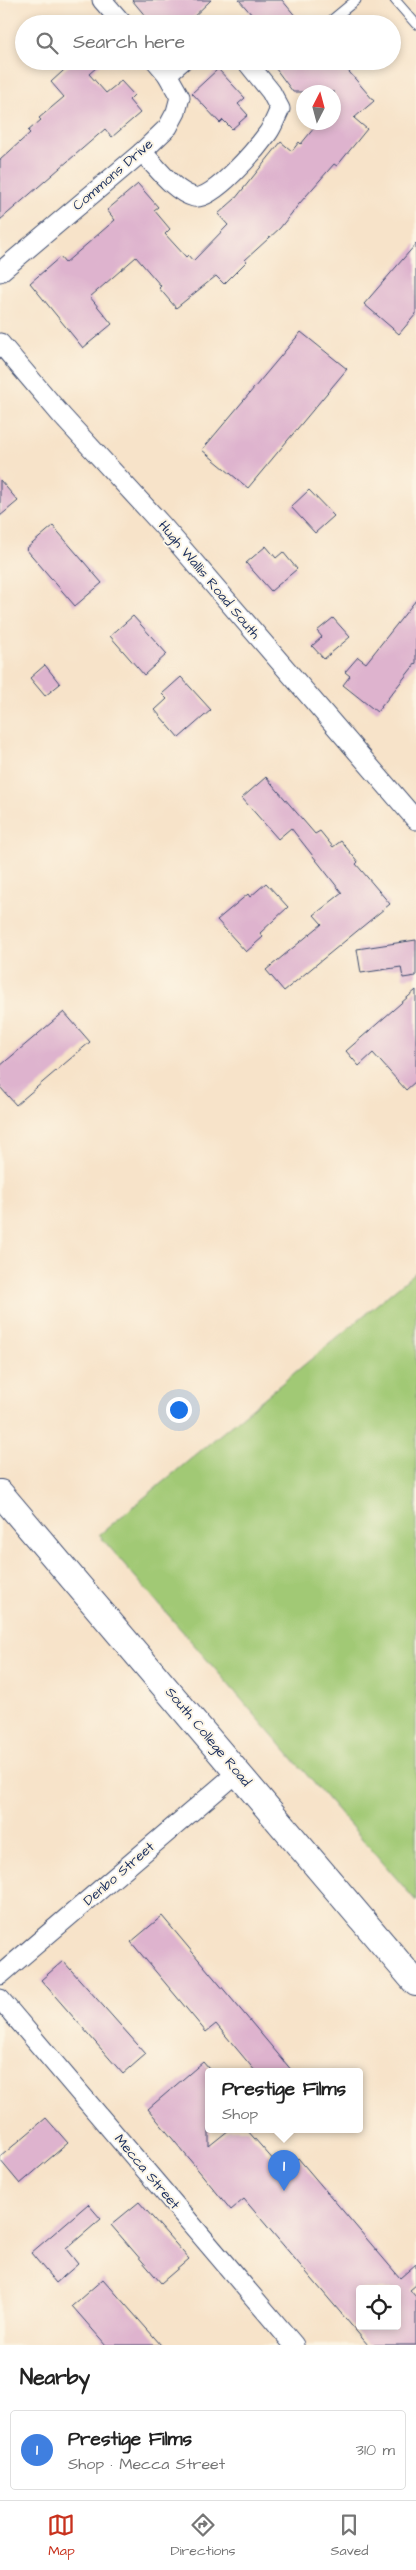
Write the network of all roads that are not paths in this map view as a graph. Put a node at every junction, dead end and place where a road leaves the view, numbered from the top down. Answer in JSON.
{"nodes":[{"id":1,"x":102,"y":0,"type":"edge"},
{"id":2,"x":356,"y":0,"type":"edge"},
{"id":3,"x":396,"y":0,"type":"edge"},
{"id":4,"x":115,"y":15,"type":"edge"},
{"id":5,"x":338,"y":15,"type":"edge"},
{"id":6,"x":416,"y":24,"type":"edge"},
{"id":7,"x":163,"y":70,"type":"edge"},
{"id":8,"x":253,"y":70,"type":"edge"},
{"id":9,"x":142,"y":152,"type":"junction"},
{"id":10,"x":0,"y":272,"type":"edge"},
{"id":11,"x":0,"y":343,"type":"edge"},
{"id":12,"x":416,"y":820,"type":"edge"},
{"id":13,"x":0,"y":1493,"type":"edge"},
{"id":14,"x":238,"y":1772,"type":"junction"},
{"id":15,"x":0,"y":1975,"type":"edge"},
{"id":16,"x":416,"y":1982,"type":"edge"},
{"id":17,"x":0,"y":1999,"type":"edge"},
{"id":18,"x":294,"y":2345,"type":"edge"}],
"edges":[{"from":1,"to":4,"type":"street"},
{"from":2,"to":5,"type":"lane"},
{"from":3,"to":6,"type":"lane"},
{"from":7,"to":9,"type":"street","name":"Commons Drive"},
{"from":8,"to":9,"type":"street"},
{"from":9,"to":10,"type":"street","name":"Commons Drive"},
{"from":11,"to":12,"type":"street","name":"Hugh Wallis Road South"},
{"from":13,"to":14,"type":"street","name":"South College Road"},
{"from":14,"to":15,"type":"street","name":"Denbo Street"},
{"from":14,"to":16,"type":"street","name":"South College Road"},
{"from":17,"to":18,"type":"street","name":"Mecca Street"}]}
